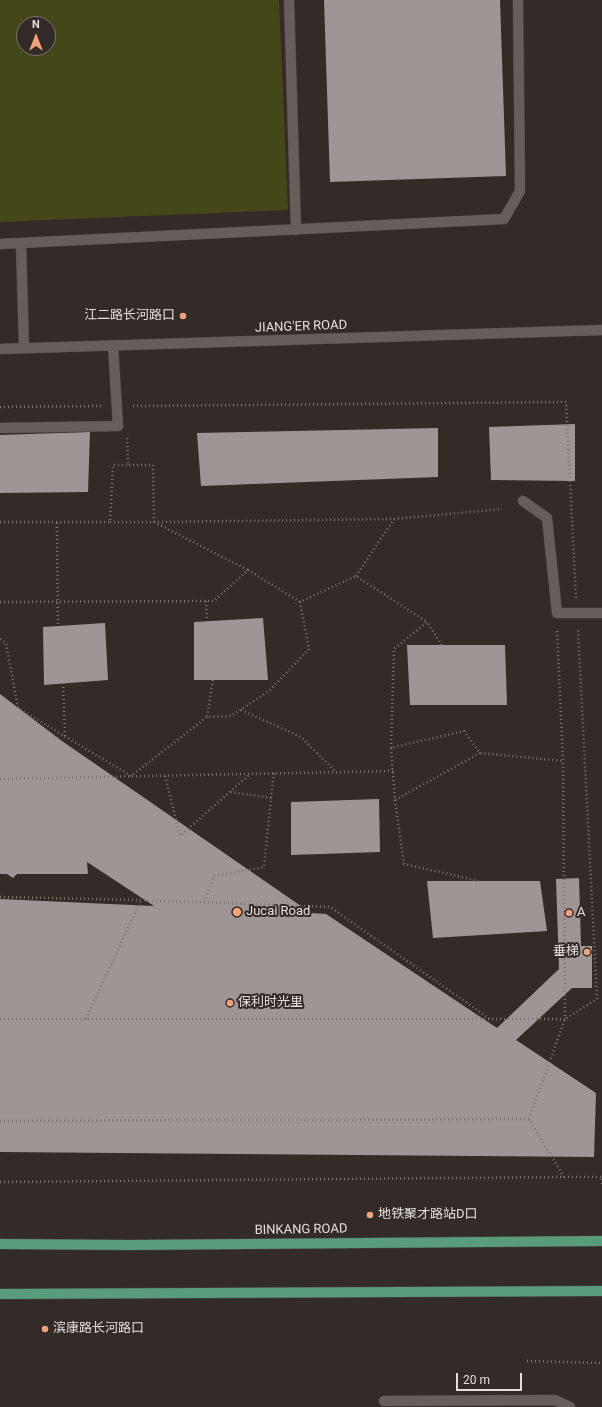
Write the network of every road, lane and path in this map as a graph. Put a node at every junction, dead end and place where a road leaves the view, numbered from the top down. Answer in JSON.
{"nodes":[{"id":1,"x":289,"y":0,"type":"edge"},
{"id":2,"x":518,"y":0,"type":"edge"},
{"id":3,"x":296,"y":230,"type":"junction"},
{"id":4,"x":0,"y":244,"type":"edge"},
{"id":5,"x":21,"y":244,"type":"junction"},
{"id":6,"x":602,"y":330,"type":"edge"},
{"id":7,"x":112,"y":346,"type":"junction"},
{"id":8,"x":24,"y":348,"type":"junction"},
{"id":9,"x":0,"y":349,"type":"edge"},
{"id":10,"x":104,"y":406,"type":"dead end"},
{"id":11,"x":128,"y":406,"type":"dead end"},
{"id":12,"x":0,"y":407,"type":"edge"},
{"id":13,"x":0,"y":428,"type":"edge"},
{"id":14,"x":126,"y":433,"type":"dead end"},
{"id":15,"x":128,"y":465,"type":"junction"},
{"id":16,"x":523,"y":501,"type":"dead end"},
{"id":17,"x":502,"y":509,"type":"dead end"},
{"id":18,"x":394,"y":519,"type":"junction"},
{"id":19,"x":0,"y":522,"type":"edge"},
{"id":20,"x":110,"y":522,"type":"junction"},
{"id":21,"x":154,"y":522,"type":"junction"},
{"id":22,"x":57,"y":523,"type":"junction"},
{"id":23,"x":248,"y":570,"type":"junction"},
{"id":24,"x":356,"y":576,"type":"junction"},
{"id":25,"x":206,"y":601,"type":"junction"},
{"id":26,"x":576,"y":601,"type":"dead end"},
{"id":27,"x":0,"y":602,"type":"edge"},
{"id":28,"x":57,"y":602,"type":"junction"},
{"id":29,"x":300,"y":602,"type":"junction"},
{"id":30,"x":557,"y":612,"type":"junction"},
{"id":31,"x":602,"y":613,"type":"edge"},
{"id":32,"x":207,"y":621,"type":"dead end"},
{"id":33,"x":427,"y":622,"type":"junction"},
{"id":34,"x":578,"y":625,"type":"dead end"},
{"id":35,"x":58,"y":626,"type":"dead end"},
{"id":36,"x":0,"y":639,"type":"edge"},
{"id":37,"x":442,"y":645,"type":"dead end"},
{"id":38,"x":213,"y":680,"type":"dead end"},
{"id":39,"x":64,"y":683,"type":"dead end"},
{"id":40,"x":241,"y":709,"type":"junction"},
{"id":41,"x":207,"y":717,"type":"junction"},
{"id":42,"x":65,"y":737,"type":"junction"},
{"id":43,"x":391,"y":748,"type":"junction"},
{"id":44,"x":480,"y":754,"type":"junction"},
{"id":45,"x":563,"y":762,"type":"junction"},
{"id":46,"x":393,"y":771,"type":"junction"},
{"id":47,"x":336,"y":772,"type":"junction"},
{"id":48,"x":274,"y":773,"type":"junction"},
{"id":49,"x":250,"y":774,"type":"junction"},
{"id":50,"x":131,"y":776,"type":"junction"},
{"id":51,"x":165,"y":776,"type":"junction"},
{"id":52,"x":0,"y":779,"type":"edge"},
{"id":53,"x":230,"y":792,"type":"junction"},
{"id":54,"x":271,"y":798,"type":"junction"},
{"id":55,"x":395,"y":800,"type":"junction"},
{"id":56,"x":479,"y":881,"type":"dead end"},
{"id":57,"x":0,"y":897,"type":"edge"},
{"id":58,"x":141,"y":900,"type":"junction"},
{"id":59,"x":204,"y":902,"type":"junction"},
{"id":60,"x":0,"y":1019,"type":"edge"},
{"id":61,"x":86,"y":1019,"type":"junction"},
{"id":62,"x":491,"y":1019,"type":"junction"},
{"id":63,"x":565,"y":1019,"type":"junction"},
{"id":64,"x":529,"y":1120,"type":"junction"},
{"id":65,"x":0,"y":1121,"type":"edge"},
{"id":66,"x":565,"y":1177,"type":"junction"},
{"id":67,"x":602,"y":1177,"type":"edge"},
{"id":68,"x":0,"y":1182,"type":"edge"},
{"id":69,"x":602,"y":1185,"type":"edge"},
{"id":70,"x":602,"y":1241,"type":"edge"},
{"id":71,"x":0,"y":1244,"type":"edge"},
{"id":72,"x":602,"y":1291,"type":"edge"},
{"id":73,"x":0,"y":1294,"type":"edge"},
{"id":74,"x":527,"y":1361,"type":"dead end"},
{"id":75,"x":602,"y":1363,"type":"edge"},
{"id":76,"x":384,"y":1401,"type":"dead end"},
{"id":77,"x":570,"y":1407,"type":"edge"}],
"edges":[{"from":1,"to":3,"type":"street"},
{"from":2,"to":3,"type":"street"},
{"from":3,"to":5,"type":"street"},
{"from":4,"to":5,"type":"street"},
{"from":5,"to":8,"type":"street"},
{"from":6,"to":7,"type":"street","name":"JIANG'ER ROAD"},
{"from":7,"to":8,"type":"street","name":"JIANG'ER ROAD"},
{"from":7,"to":13,"type":"street"},
{"from":8,"to":9,"type":"street","name":"JIANG'ER ROAD"},
{"from":10,"to":12,"type":"path"},
{"from":11,"to":26,"type":"path"},
{"from":14,"to":15,"type":"path"},
{"from":15,"to":20,"type":"path"},
{"from":15,"to":21,"type":"path"},
{"from":16,"to":30,"type":"street"},
{"from":17,"to":18,"type":"path"},
{"from":18,"to":21,"type":"path"},
{"from":18,"to":24,"type":"path"},
{"from":19,"to":22,"type":"path"},
{"from":20,"to":21,"type":"path"},
{"from":20,"to":22,"type":"path"},
{"from":21,"to":23,"type":"path"},
{"from":22,"to":28,"type":"path"},
{"from":23,"to":25,"type":"path"},
{"from":23,"to":29,"type":"path"},
{"from":24,"to":29,"type":"path"},
{"from":24,"to":33,"type":"path"},
{"from":25,"to":28,"type":"path"},
{"from":25,"to":32,"type":"path"},
{"from":27,"to":28,"type":"path"},
{"from":28,"to":35,"type":"path"},
{"from":29,"to":40,"type":"path"},
{"from":30,"to":31,"type":"street"},
{"from":30,"to":45,"type":"path"},
{"from":33,"to":37,"type":"path"},
{"from":33,"to":43,"type":"path"},
{"from":34,"to":63,"type":"path"},
{"from":36,"to":42,"type":"path"},
{"from":38,"to":41,"type":"path"},
{"from":39,"to":42,"type":"path"},
{"from":40,"to":41,"type":"path"},
{"from":40,"to":47,"type":"path"},
{"from":41,"to":50,"type":"path"},
{"from":42,"to":50,"type":"path"},
{"from":43,"to":44,"type":"path"},
{"from":43,"to":46,"type":"path"},
{"from":44,"to":45,"type":"path"},
{"from":44,"to":55,"type":"path"},
{"from":45,"to":63,"type":"path"},
{"from":46,"to":47,"type":"path"},
{"from":46,"to":55,"type":"path"},
{"from":47,"to":48,"type":"path"},
{"from":48,"to":49,"type":"path"},
{"from":48,"to":54,"type":"path"},
{"from":49,"to":51,"type":"path"},
{"from":49,"to":53,"type":"path"},
{"from":50,"to":51,"type":"path"},
{"from":50,"to":52,"type":"path"},
{"from":51,"to":53,"type":"path"},
{"from":53,"to":54,"type":"path"},
{"from":54,"to":59,"type":"path"},
{"from":55,"to":56,"type":"path"},
{"from":57,"to":58,"type":"path"},
{"from":58,"to":59,"type":"path"},
{"from":58,"to":61,"type":"path"},
{"from":59,"to":62,"type":"path"},
{"from":60,"to":61,"type":"path"},
{"from":61,"to":62,"type":"path"},
{"from":62,"to":63,"type":"path"},
{"from":63,"to":64,"type":"path"},
{"from":64,"to":65,"type":"path"},
{"from":64,"to":66,"type":"path"},
{"from":66,"to":67,"type":"path"},
{"from":66,"to":68,"type":"path"},
{"from":67,"to":69,"type":"path"},
{"from":70,"to":71,"type":"main road","name":"BINKANG ROAD"},
{"from":72,"to":73,"type":"main road"},
{"from":74,"to":75,"type":"path"},
{"from":76,"to":77,"type":"street"}]}
